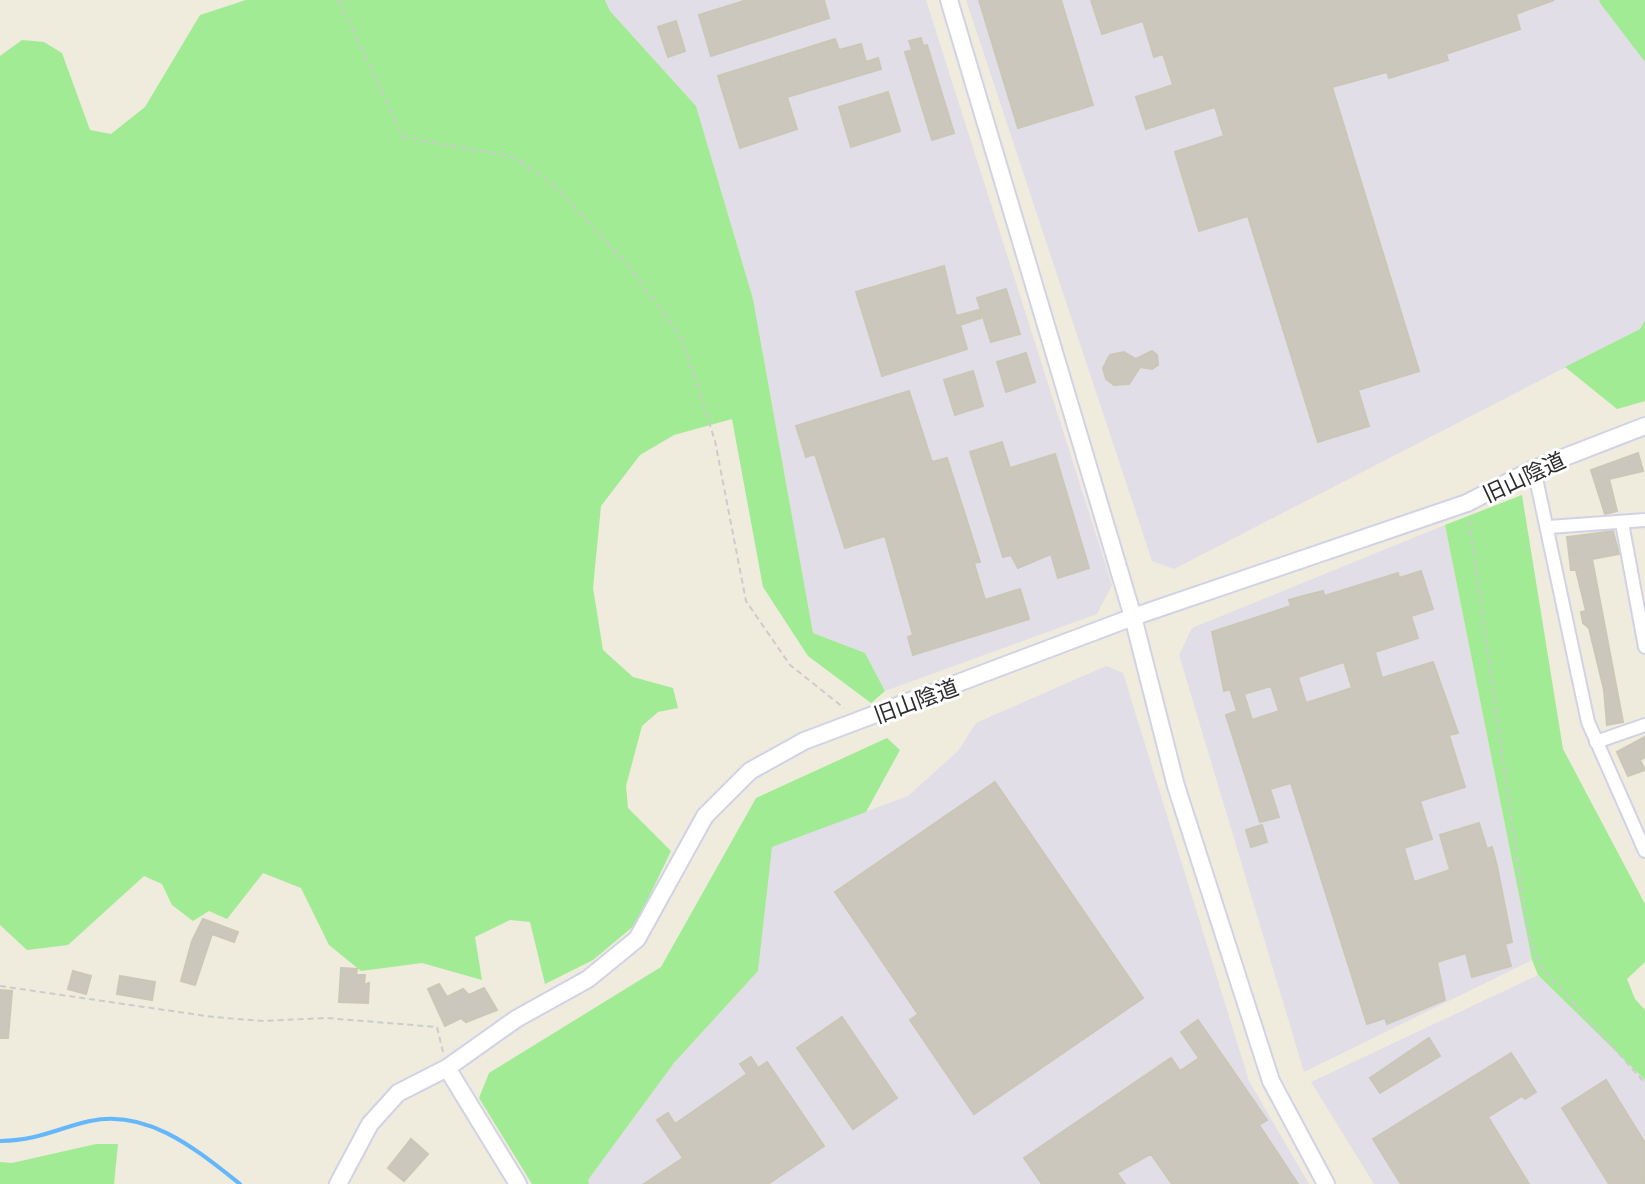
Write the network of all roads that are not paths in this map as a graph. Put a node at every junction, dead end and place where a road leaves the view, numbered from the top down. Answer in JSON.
{"nodes":[{"id":1,"x":949,"y":0,"type":"edge"},
{"id":2,"x":1645,"y":426,"type":"edge"},
{"id":3,"x":1534,"y":469,"type":"junction"},
{"id":4,"x":1645,"y":520,"type":"edge"},
{"id":5,"x":1622,"y":523,"type":"junction"},
{"id":6,"x":1549,"y":527,"type":"junction"},
{"id":7,"x":1133,"y":617,"type":"junction"},
{"id":8,"x":1645,"y":647,"type":"edge"},
{"id":9,"x":1645,"y":725,"type":"edge"},
{"id":10,"x":1596,"y":742,"type":"junction"},
{"id":11,"x":1645,"y":851,"type":"edge"},
{"id":12,"x":447,"y":1068,"type":"junction"},
{"id":13,"x":338,"y":1184,"type":"edge"},
{"id":14,"x":518,"y":1184,"type":"edge"},
{"id":15,"x":1326,"y":1184,"type":"edge"}],
"edges":[{"from":1,"to":7,"type":"street"},
{"from":2,"to":3,"type":"street","name":"旧山陰道"},
{"from":3,"to":6,"type":"street"},
{"from":3,"to":7,"type":"street","name":"旧山陰道"},
{"from":4,"to":5,"type":"street"},
{"from":5,"to":6,"type":"street"},
{"from":5,"to":8,"type":"street"},
{"from":6,"to":10,"type":"street"},
{"from":7,"to":12,"type":"street","name":"旧山陰道"},
{"from":7,"to":15,"type":"street"},
{"from":9,"to":10,"type":"street"},
{"from":10,"to":11,"type":"street"},
{"from":12,"to":13,"type":"street","name":"旧山陰道"},
{"from":12,"to":14,"type":"street"}]}
